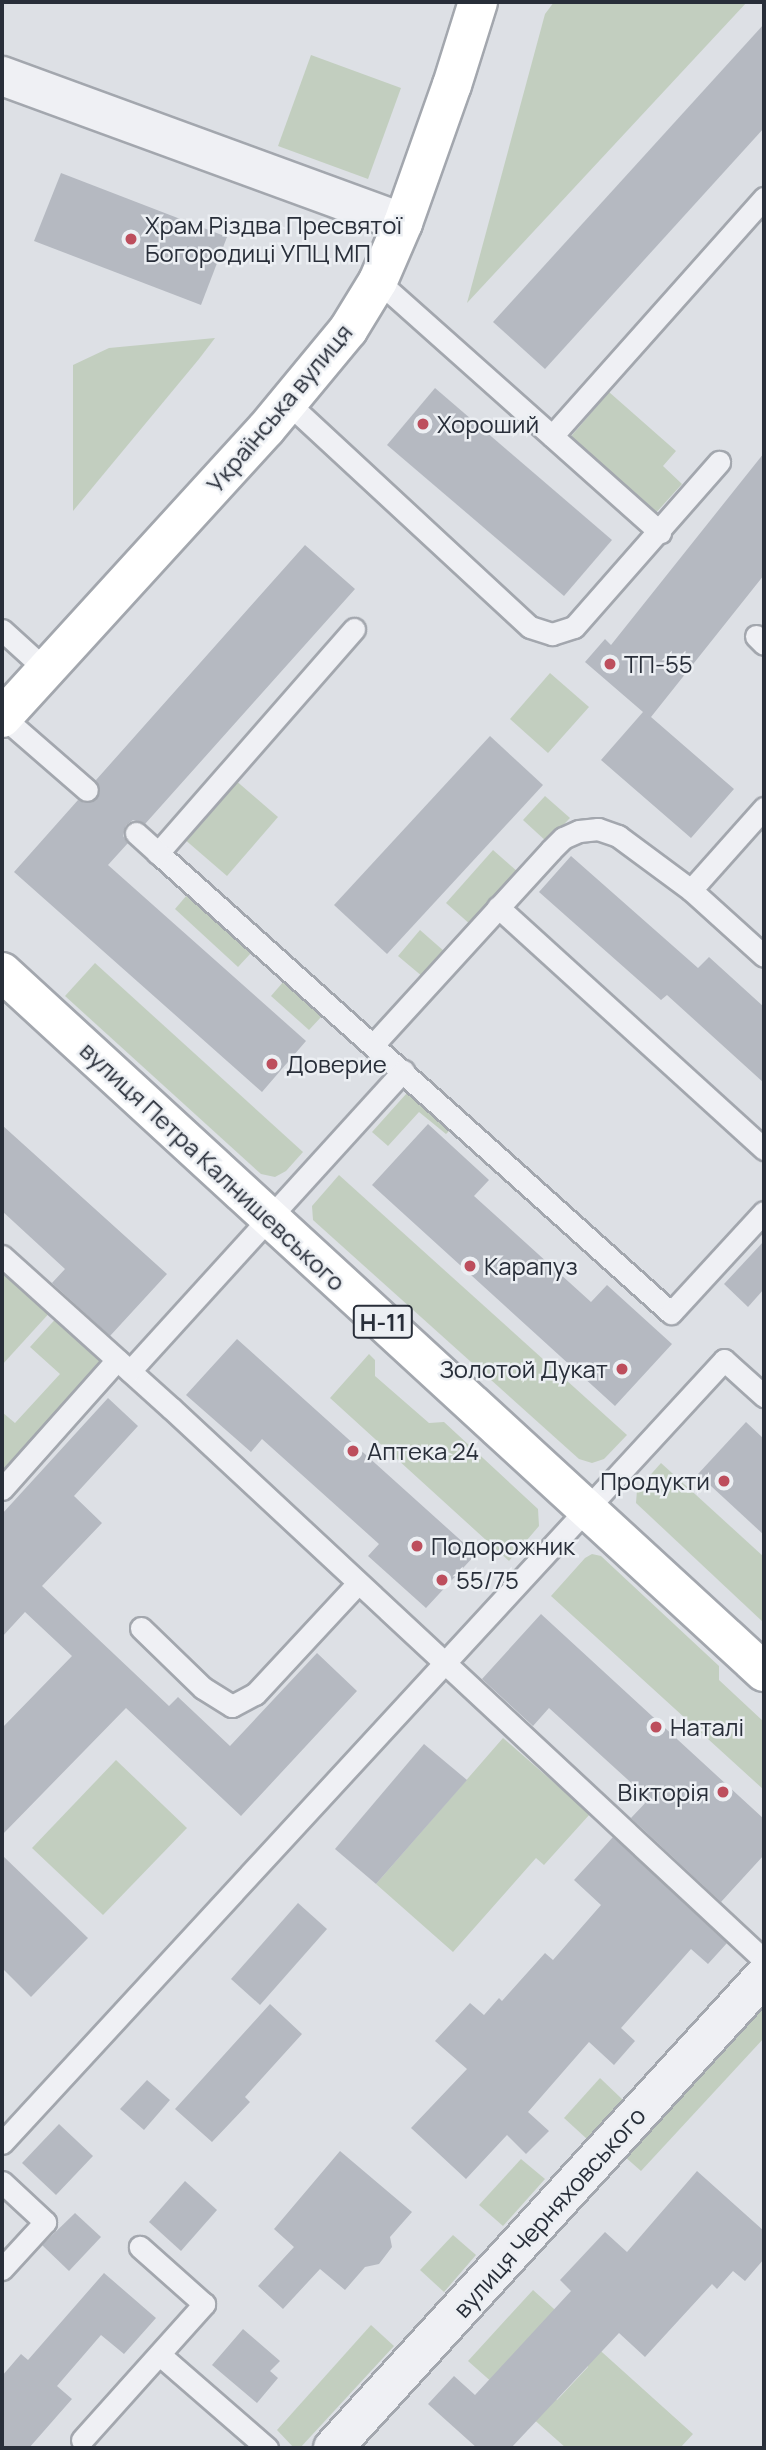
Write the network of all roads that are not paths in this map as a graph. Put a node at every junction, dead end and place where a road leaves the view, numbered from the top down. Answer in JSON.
{"nodes":[{"id":1,"x":478,"y":2,"type":"edge"},
{"id":2,"x":2,"y":76,"type":"edge"},
{"id":3,"x":764,"y":198,"type":"edge"},
{"id":4,"x":403,"y":223,"type":"junction"},
{"id":5,"x":378,"y":281,"type":"junction"},
{"id":6,"x":289,"y":404,"type":"junction"},
{"id":7,"x":552,"y":436,"type":"junction"},
{"id":8,"x":719,"y":462,"type":"dead end"},
{"id":9,"x":660,"y":532,"type":"junction"},
{"id":10,"x":354,"y":629,"type":"dead end"},
{"id":11,"x":2,"y":630,"type":"edge"},
{"id":12,"x":47,"y":671,"type":"junction"},
{"id":13,"x":2,"y":717,"type":"edge"},
{"id":14,"x":87,"y":790,"type":"dead end"},
{"id":15,"x":764,"y":808,"type":"edge"},
{"id":16,"x":136,"y":833,"type":"dead end"},
{"id":17,"x":158,"y":853,"type":"junction"},
{"id":18,"x":691,"y":890,"type":"junction"},
{"id":19,"x":498,"y":907,"type":"junction"},
{"id":20,"x":764,"y":956,"type":"edge"},
{"id":21,"x":2,"y":972,"type":"edge"},
{"id":22,"x":373,"y":1045,"type":"junction"},
{"id":23,"x":403,"y":1071,"type":"junction"},
{"id":24,"x":764,"y":1149,"type":"edge"},
{"id":25,"x":764,"y":1212,"type":"edge"},
{"id":26,"x":270,"y":1219,"type":"junction"},
{"id":27,"x":4,"y":1263,"type":"edge"},
{"id":28,"x":124,"y":1366,"type":"junction"},
{"id":29,"x":764,"y":1396,"type":"edge"},
{"id":30,"x":2,"y":1489,"type":"edge"},
{"id":31,"x":588,"y":1510,"type":"junction"},
{"id":32,"x":358,"y":1583,"type":"junction"},
{"id":33,"x":141,"y":1628,"type":"dead end"},
{"id":34,"x":445,"y":1664,"type":"junction"},
{"id":35,"x":764,"y":1672,"type":"edge"},
{"id":36,"x":764,"y":1960,"type":"edge"},
{"id":37,"x":764,"y":1976,"type":"edge"},
{"id":38,"x":4,"y":2134,"type":"edge"},
{"id":39,"x":2,"y":2182,"type":"edge"},
{"id":40,"x":141,"y":2247,"type":"dead end"},
{"id":41,"x":2,"y":2269,"type":"edge"},
{"id":42,"x":160,"y":2355,"type":"junction"},
{"id":43,"x":82,"y":2440,"type":"dead end"},
{"id":44,"x":267,"y":2448,"type":"edge"},
{"id":45,"x":333,"y":2448,"type":"edge"}],
"edges":[{"from":1,"to":4,"type":"main road","name":"Українська вулиця"},
{"from":2,"to":4,"type":"street"},
{"from":3,"to":7,"type":"lane"},
{"from":4,"to":5,"type":"main road","name":"Українська вулиця"},
{"from":5,"to":6,"type":"main road","name":"Українська вулиця"},
{"from":5,"to":7,"type":"lane"},
{"from":6,"to":9,"type":"lane"},
{"from":6,"to":12,"type":"main road","name":"Українська вулиця"},
{"from":7,"to":9,"type":"lane"},
{"from":8,"to":9,"type":"lane"},
{"from":10,"to":17,"type":"lane"},
{"from":11,"to":12,"type":"lane"},
{"from":12,"to":13,"type":"main road","name":"Українська вулиця"},
{"from":13,"to":14,"type":"lane"},
{"from":15,"to":18,"type":"lane"},
{"from":16,"to":17,"type":"lane"},
{"from":17,"to":22,"type":"lane"},
{"from":18,"to":19,"type":"lane"},
{"from":18,"to":20,"type":"lane"},
{"from":19,"to":22,"type":"lane"},
{"from":19,"to":24,"type":"lane"},
{"from":21,"to":26,"type":"main road","name":"вулиця Петра Калнишевського","number":"Н-11"},
{"from":22,"to":23,"type":"lane"},
{"from":23,"to":25,"type":"lane"},
{"from":23,"to":26,"type":"lane"},
{"from":26,"to":28,"type":"lane"},
{"from":26,"to":31,"type":"main road","name":"вулиця Петра Калнишевського","number":"Н-11"},
{"from":27,"to":28,"type":"lane"},
{"from":28,"to":30,"type":"lane"},
{"from":28,"to":32,"type":"lane"},
{"from":29,"to":31,"type":"lane"},
{"from":31,"to":34,"type":"lane"},
{"from":31,"to":35,"type":"main road","name":"вулиця Петра Калнишевського","number":"Н-11"},
{"from":32,"to":33,"type":"lane"},
{"from":32,"to":34,"type":"lane"},
{"from":34,"to":36,"type":"lane"},
{"from":34,"to":38,"type":"lane"},
{"from":37,"to":45,"type":"street","name":"вулиця Черняховського"},
{"from":39,"to":41,"type":"lane"},
{"from":40,"to":42,"type":"lane"},
{"from":42,"to":43,"type":"lane"},
{"from":42,"to":44,"type":"lane"}]}
